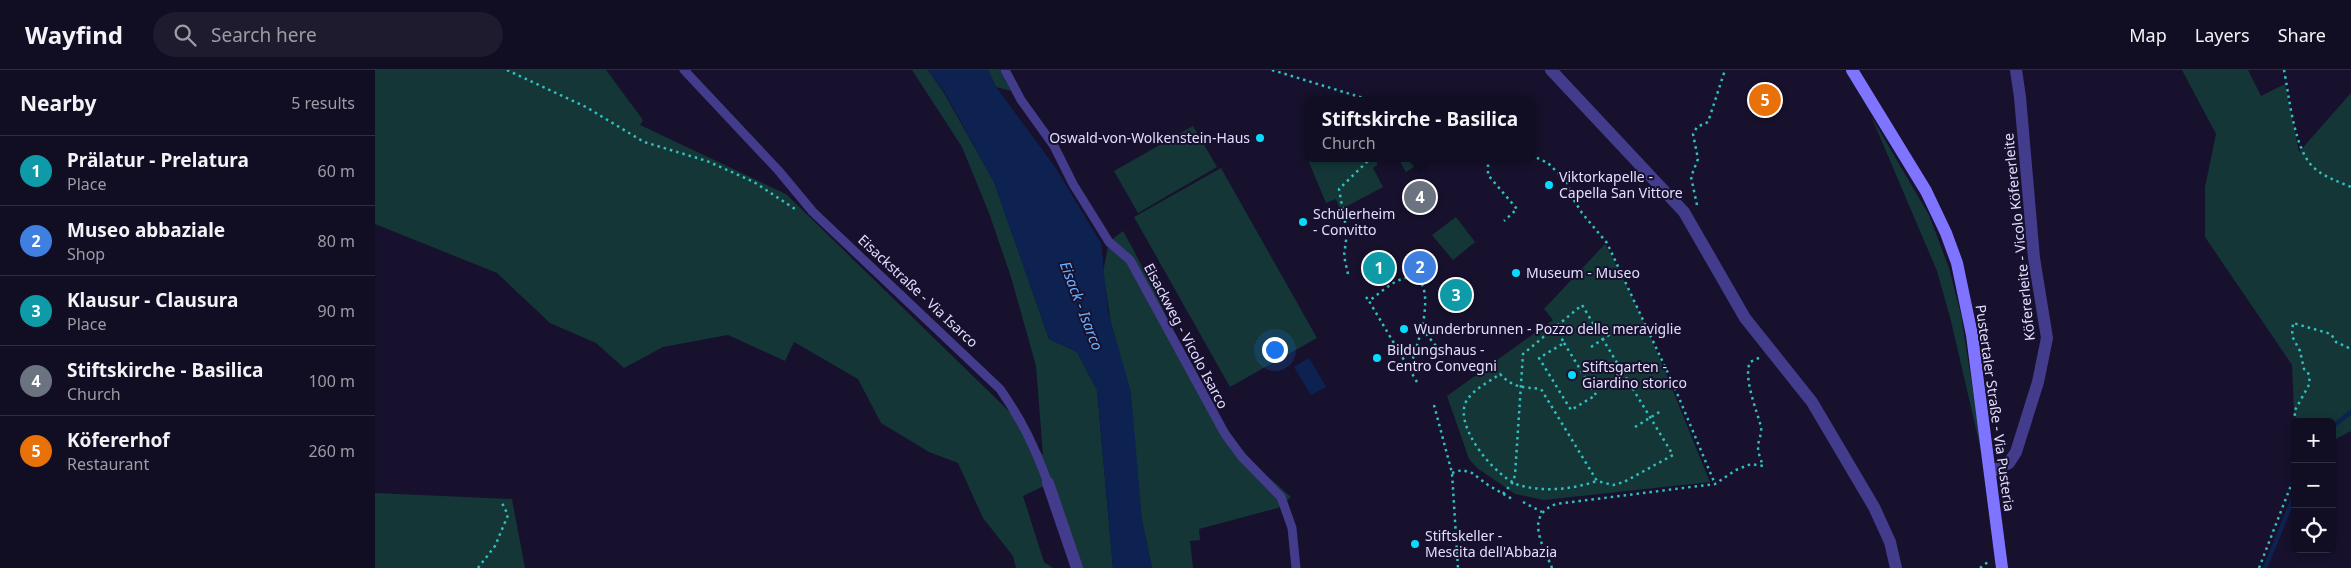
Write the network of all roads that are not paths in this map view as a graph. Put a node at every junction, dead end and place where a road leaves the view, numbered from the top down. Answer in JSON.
{"nodes":[{"id":1,"x":684,"y":70,"type":"edge"},
{"id":2,"x":1005,"y":70,"type":"edge"},
{"id":3,"x":1551,"y":70,"type":"edge"},
{"id":4,"x":1852,"y":70,"type":"edge"},
{"id":5,"x":2016,"y":70,"type":"edge"},
{"id":6,"x":1990,"y":472,"type":"junction"},
{"id":7,"x":1048,"y":484,"type":"joint"},
{"id":8,"x":1077,"y":568,"type":"edge"},
{"id":9,"x":1296,"y":568,"type":"edge"},
{"id":10,"x":1896,"y":568,"type":"edge"},
{"id":11,"x":2002,"y":568,"type":"edge"}],
"edges":[{"from":1,"to":7,"type":"lane","name":"Eisackstraße - Via Isarco"},
{"from":2,"to":9,"type":"lane","name":"Eisackweg - Vicolo Isarco"},
{"from":3,"to":10,"type":"street"},
{"from":4,"to":6,"type":"main road","name":"Pustertaler Straße - Via Pusteria"},
{"from":5,"to":6,"type":"street","name":"Köfererleite - Vicolo Köfererleite"},
{"from":6,"to":11,"type":"main road","name":"Pustertaler Straße - Via Pusteria"},
{"from":7,"to":8,"type":"street","name":"Eisackstraße - Via Isarco"}]}
